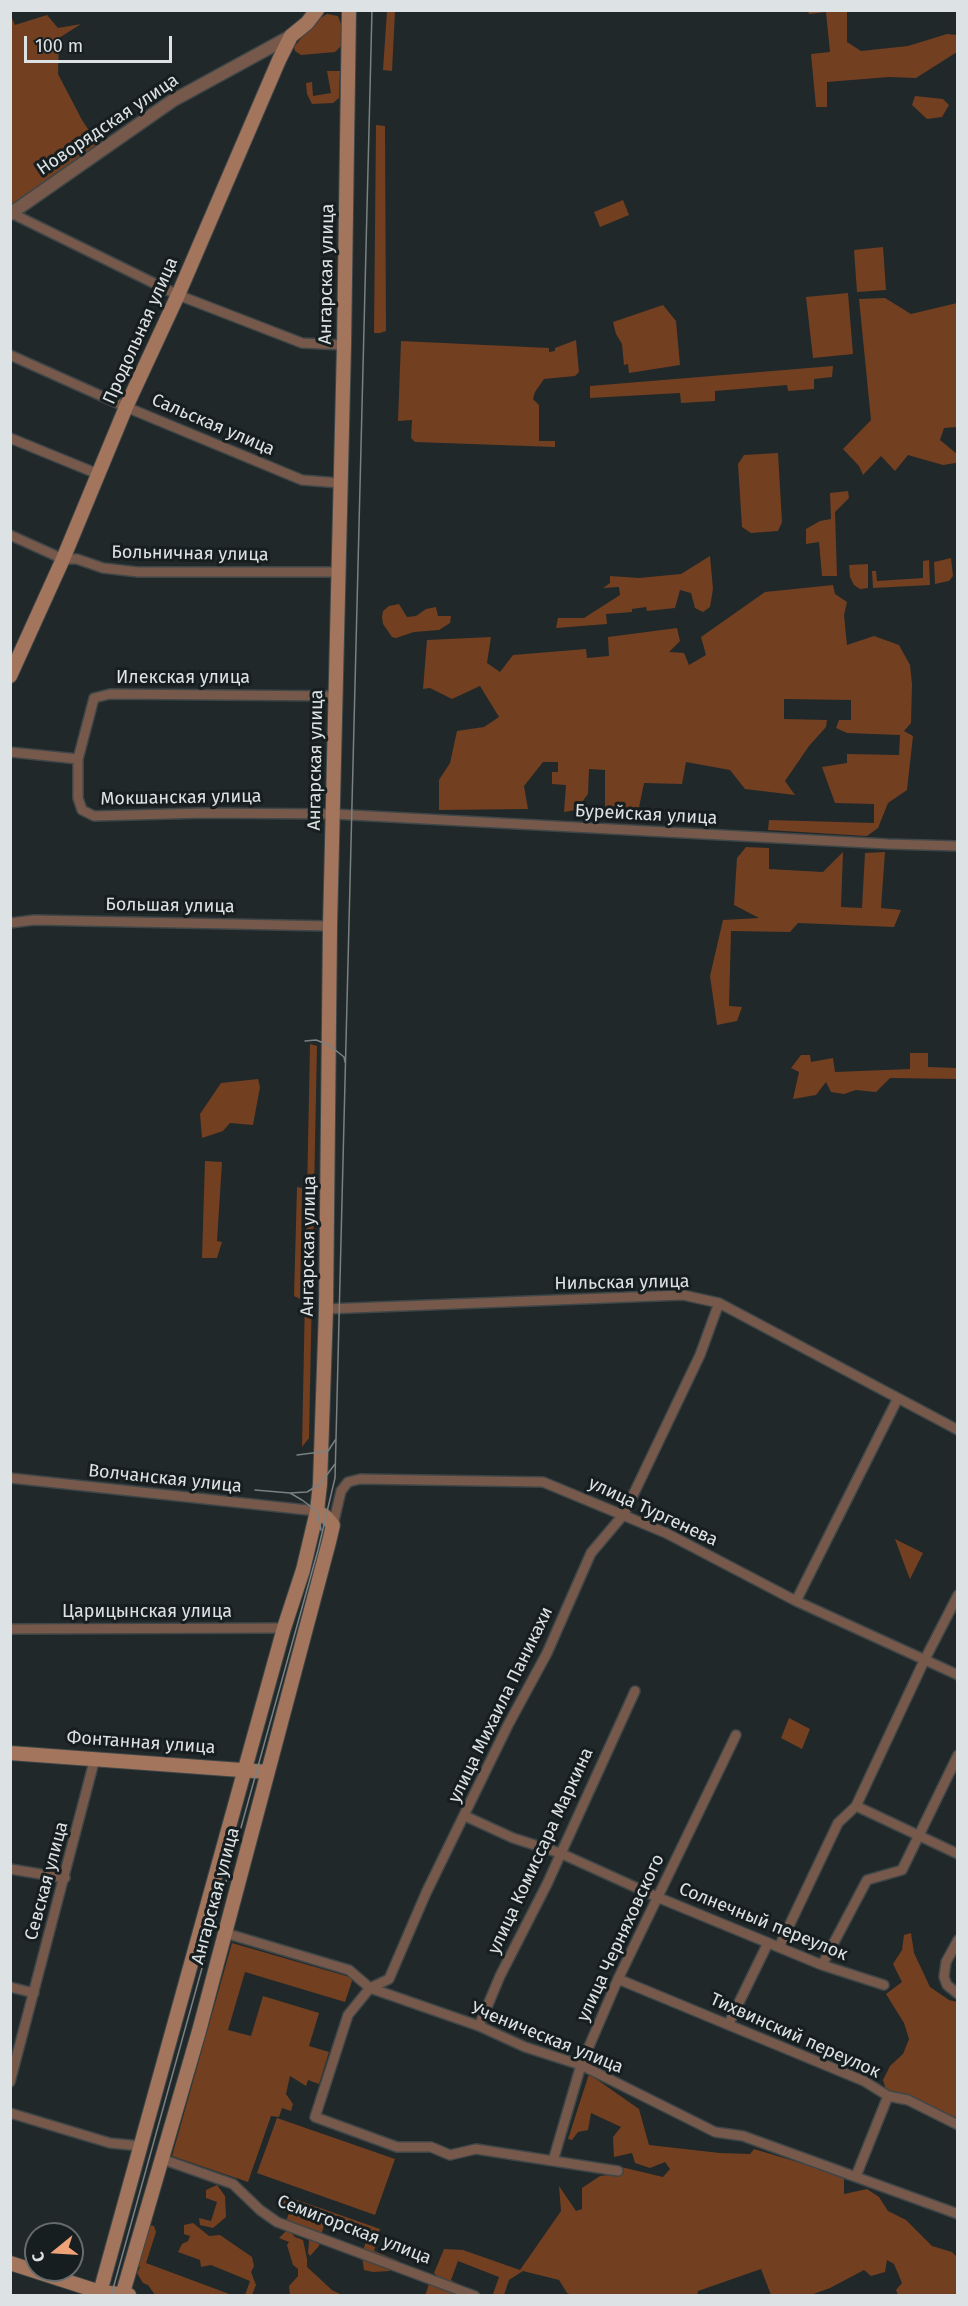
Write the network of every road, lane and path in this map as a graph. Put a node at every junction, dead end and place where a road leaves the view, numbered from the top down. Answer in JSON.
{"nodes":[{"id":1,"x":349,"y":10,"type":"edge"},
{"id":2,"x":317,"y":11,"type":"edge"},
{"id":3,"x":291,"y":36,"type":"junction"},
{"id":4,"x":11,"y":214,"type":"edge"},
{"id":5,"x":178,"y":295,"type":"junction"},
{"id":6,"x":344,"y":345,"type":"junction"},
{"id":7,"x":10,"y":355,"type":"edge"},
{"id":8,"x":126,"y":407,"type":"junction"},
{"id":9,"x":10,"y":438,"type":"edge"},
{"id":10,"x":98,"y":474,"type":"junction"},
{"id":11,"x":340,"y":483,"type":"junction"},
{"id":12,"x":10,"y":535,"type":"edge"},
{"id":13,"x":63,"y":559,"type":"junction"},
{"id":14,"x":338,"y":572,"type":"junction"},
{"id":15,"x":10,"y":676,"type":"edge"},
{"id":16,"x":336,"y":696,"type":"junction"},
{"id":17,"x":10,"y":752,"type":"edge"},
{"id":18,"x":78,"y":759,"type":"junction"},
{"id":19,"x":333,"y":814,"type":"junction"},
{"id":20,"x":957,"y":846,"type":"edge"},
{"id":21,"x":10,"y":923,"type":"edge"},
{"id":22,"x":330,"y":926,"type":"junction"},
{"id":23,"x":719,"y":1304,"type":"junction"},
{"id":24,"x":327,"y":1309,"type":"junction"},
{"id":25,"x":898,"y":1398,"type":"junction"},
{"id":26,"x":957,"y":1430,"type":"edge"},
{"id":27,"x":10,"y":1478,"type":"edge"},
{"id":28,"x":624,"y":1514,"type":"junction"},
{"id":29,"x":328,"y":1517,"type":"junction"},
{"id":30,"x":957,"y":1595,"type":"edge"},
{"id":31,"x":796,"y":1601,"type":"junction"},
{"id":32,"x":284,"y":1628,"type":"junction"},
{"id":33,"x":10,"y":1629,"type":"edge"},
{"id":34,"x":924,"y":1661,"type":"junction"},
{"id":35,"x":957,"y":1675,"type":"edge"},
{"id":36,"x":635,"y":1691,"type":"dead end"},
{"id":37,"x":735,"y":1735,"type":"dead end"},
{"id":38,"x":10,"y":1753,"type":"edge"},
{"id":39,"x":957,"y":1755,"type":"edge"},
{"id":40,"x":95,"y":1758,"type":"junction"},
{"id":41,"x":245,"y":1769,"type":"junction"},
{"id":42,"x":268,"y":1772,"type":"junction"},
{"id":43,"x":856,"y":1806,"type":"junction"},
{"id":44,"x":465,"y":1816,"type":"junction"},
{"id":45,"x":921,"y":1835,"type":"junction"},
{"id":46,"x":560,"y":1853,"type":"junction"},
{"id":47,"x":957,"y":1854,"type":"edge"},
{"id":48,"x":10,"y":1869,"type":"edge"},
{"id":49,"x":65,"y":1878,"type":"junction"},
{"id":50,"x":657,"y":1897,"type":"junction"},
{"id":51,"x":225,"y":1934,"type":"junction"},
{"id":52,"x":957,"y":1940,"type":"edge"},
{"id":53,"x":768,"y":1942,"type":"junction"},
{"id":54,"x":779,"y":1947,"type":"junction"},
{"id":55,"x":822,"y":1965,"type":"junction"},
{"id":56,"x":618,"y":1979,"type":"junction"},
{"id":57,"x":884,"y":1985,"type":"dead end"},
{"id":58,"x":10,"y":1987,"type":"edge"},
{"id":59,"x":370,"y":1988,"type":"junction"},
{"id":60,"x":34,"y":1993,"type":"junction"},
{"id":61,"x":957,"y":1994,"type":"edge"},
{"id":62,"x":729,"y":2024,"type":"junction"},
{"id":63,"x":478,"y":2026,"type":"junction"},
{"id":64,"x":581,"y":2065,"type":"junction"},
{"id":65,"x":10,"y":2082,"type":"edge"},
{"id":66,"x":888,"y":2096,"type":"junction"},
{"id":67,"x":10,"y":2114,"type":"edge"},
{"id":68,"x":957,"y":2125,"type":"edge"},
{"id":69,"x":140,"y":2146,"type":"junction"},
{"id":70,"x":162,"y":2159,"type":"junction"},
{"id":71,"x":553,"y":2161,"type":"junction"},
{"id":72,"x":618,"y":2171,"type":"dead end"},
{"id":73,"x":856,"y":2176,"type":"junction"},
{"id":74,"x":957,"y":2214,"type":"edge"},
{"id":75,"x":10,"y":2264,"type":"edge"},
{"id":76,"x":99,"y":2294,"type":"edge"},
{"id":77,"x":125,"y":2295,"type":"edge"},
{"id":78,"x":475,"y":2295,"type":"edge"}],
"edges":[{"from":1,"to":6,"type":"main road","name":"Ангарская улица"},
{"from":2,"to":3,"type":"main road","name":"Продольная улица"},
{"from":3,"to":4,"type":"street","name":"Новорядская улица"},
{"from":3,"to":5,"type":"main road","name":"Продольная улица"},
{"from":4,"to":5,"type":"street"},
{"from":5,"to":6,"type":"street"},
{"from":5,"to":8,"type":"main road","name":"Продольная улица"},
{"from":6,"to":11,"type":"main road","name":"Ангарская улица"},
{"from":7,"to":8,"type":"street","name":"Сальская улица"},
{"from":8,"to":10,"type":"main road","name":"Продольная улица"},
{"from":8,"to":11,"type":"street","name":"Сальская улица"},
{"from":9,"to":10,"type":"street"},
{"from":10,"to":13,"type":"main road","name":"Продольная улица"},
{"from":11,"to":14,"type":"main road","name":"Ангарская улица"},
{"from":12,"to":13,"type":"street","name":"Больничная улица"},
{"from":13,"to":14,"type":"street","name":"Больничная улица"},
{"from":13,"to":15,"type":"main road","name":"Продольная улица"},
{"from":14,"to":16,"type":"main road","name":"Ангарская улица"},
{"from":16,"to":18,"type":"street","name":"Илекская улица"},
{"from":16,"to":19,"type":"main road","name":"Ангарская улица"},
{"from":17,"to":18,"type":"street"},
{"from":18,"to":19,"type":"street","name":"Мокшанская улица"},
{"from":19,"to":20,"type":"street","name":"Бурейская улица"},
{"from":19,"to":22,"type":"main road","name":"Ангарская улица"},
{"from":21,"to":22,"type":"street","name":"Большая улица"},
{"from":22,"to":24,"type":"main road","name":"Ангарская улица"},
{"from":23,"to":24,"type":"street","name":"Нильская улица"},
{"from":23,"to":25,"type":"street","name":"Нильская улица"},
{"from":23,"to":28,"type":"street","name":"улица Михаила Паникахи"},
{"from":24,"to":29,"type":"main road","name":"Ангарская улица"},
{"from":25,"to":26,"type":"street","name":"Нильская улица"},
{"from":25,"to":31,"type":"street"},
{"from":27,"to":29,"type":"street","name":"Волчанская улица"},
{"from":28,"to":29,"type":"street","name":"улица Тургенева"},
{"from":28,"to":31,"type":"street","name":"улица Тургенева"},
{"from":28,"to":44,"type":"street","name":"улица Михаила Паникахи"},
{"from":29,"to":32,"type":"main road","name":"Ангарская улица"},
{"from":29,"to":42,"type":"main road","name":"Ангарская улица"},
{"from":30,"to":34,"type":"street"},
{"from":31,"to":34,"type":"street","name":"улица Тургенева"},
{"from":32,"to":33,"type":"street","name":"Царицынская улица"},
{"from":32,"to":41,"type":"main road","name":"Ангарская улица"},
{"from":34,"to":35,"type":"street","name":"улица Тургенева"},
{"from":34,"to":43,"type":"street"},
{"from":36,"to":46,"type":"street","name":"улица Комиссара Маркина"},
{"from":37,"to":50,"type":"street","name":"улица Черняховского"},
{"from":38,"to":40,"type":"main road","name":"Фонтанная улица"},
{"from":39,"to":45,"type":"street"},
{"from":40,"to":41,"type":"main road","name":"Фонтанная улица"},
{"from":40,"to":49,"type":"street","name":"Севская улица"},
{"from":41,"to":42,"type":"main road","name":"Фонтанная улица"},
{"from":41,"to":69,"type":"main road","name":"Ангарская улица"},
{"from":42,"to":51,"type":"main road","name":"Ангарская улица"},
{"from":43,"to":45,"type":"street"},
{"from":43,"to":54,"type":"street"},
{"from":44,"to":46,"type":"street","name":"Солнечный переулок"},
{"from":44,"to":59,"type":"street","name":"улица Михаила Паникахи"},
{"from":45,"to":47,"type":"street"},
{"from":45,"to":55,"type":"street"},
{"from":46,"to":50,"type":"street","name":"Солнечный переулок"},
{"from":46,"to":63,"type":"street","name":"улица Комиссара Маркина"},
{"from":48,"to":49,"type":"street"},
{"from":49,"to":60,"type":"street","name":"Севская улица"},
{"from":50,"to":53,"type":"street","name":"Солнечный переулок"},
{"from":50,"to":56,"type":"street","name":"улица Черняховского"},
{"from":51,"to":59,"type":"street","name":"Ученическая улица"},
{"from":51,"to":70,"type":"main road","name":"Ангарская улица"},
{"from":52,"to":61,"type":"street"},
{"from":53,"to":54,"type":"street","name":"Солнечный переулок"},
{"from":53,"to":62,"type":"street"},
{"from":54,"to":55,"type":"street","name":"Солнечный переулок"},
{"from":55,"to":57,"type":"street","name":"Солнечный переулок"},
{"from":56,"to":62,"type":"street","name":"Тихвинский переулок"},
{"from":56,"to":64,"type":"street","name":"улица Черняховского"},
{"from":58,"to":60,"type":"street"},
{"from":59,"to":63,"type":"street","name":"Ученическая улица"},
{"from":59,"to":71,"type":"street","name":"улица Михаила Паникахи"},
{"from":60,"to":65,"type":"street","name":"Севская улица"},
{"from":62,"to":66,"type":"street","name":"Тихвинский переулок"},
{"from":63,"to":64,"type":"street","name":"Ученическая улица"},
{"from":64,"to":71,"type":"street","name":"улица Черняховского"},
{"from":64,"to":73,"type":"street","name":"Ученическая улица"},
{"from":66,"to":68,"type":"street","name":"Тихвинский переулок"},
{"from":66,"to":73,"type":"street"},
{"from":67,"to":69,"type":"street"},
{"from":69,"to":76,"type":"main road","name":"Ангарская улица"},
{"from":70,"to":77,"type":"main road","name":"Ангарская улица"},
{"from":70,"to":78,"type":"street","name":"Семигорская улица"},
{"from":71,"to":72,"type":"street"},
{"from":73,"to":74,"type":"street","name":"Ученическая улица"},
{"from":75,"to":76,"type":"main road"},
{"from":76,"to":77,"type":"main road"}]}
